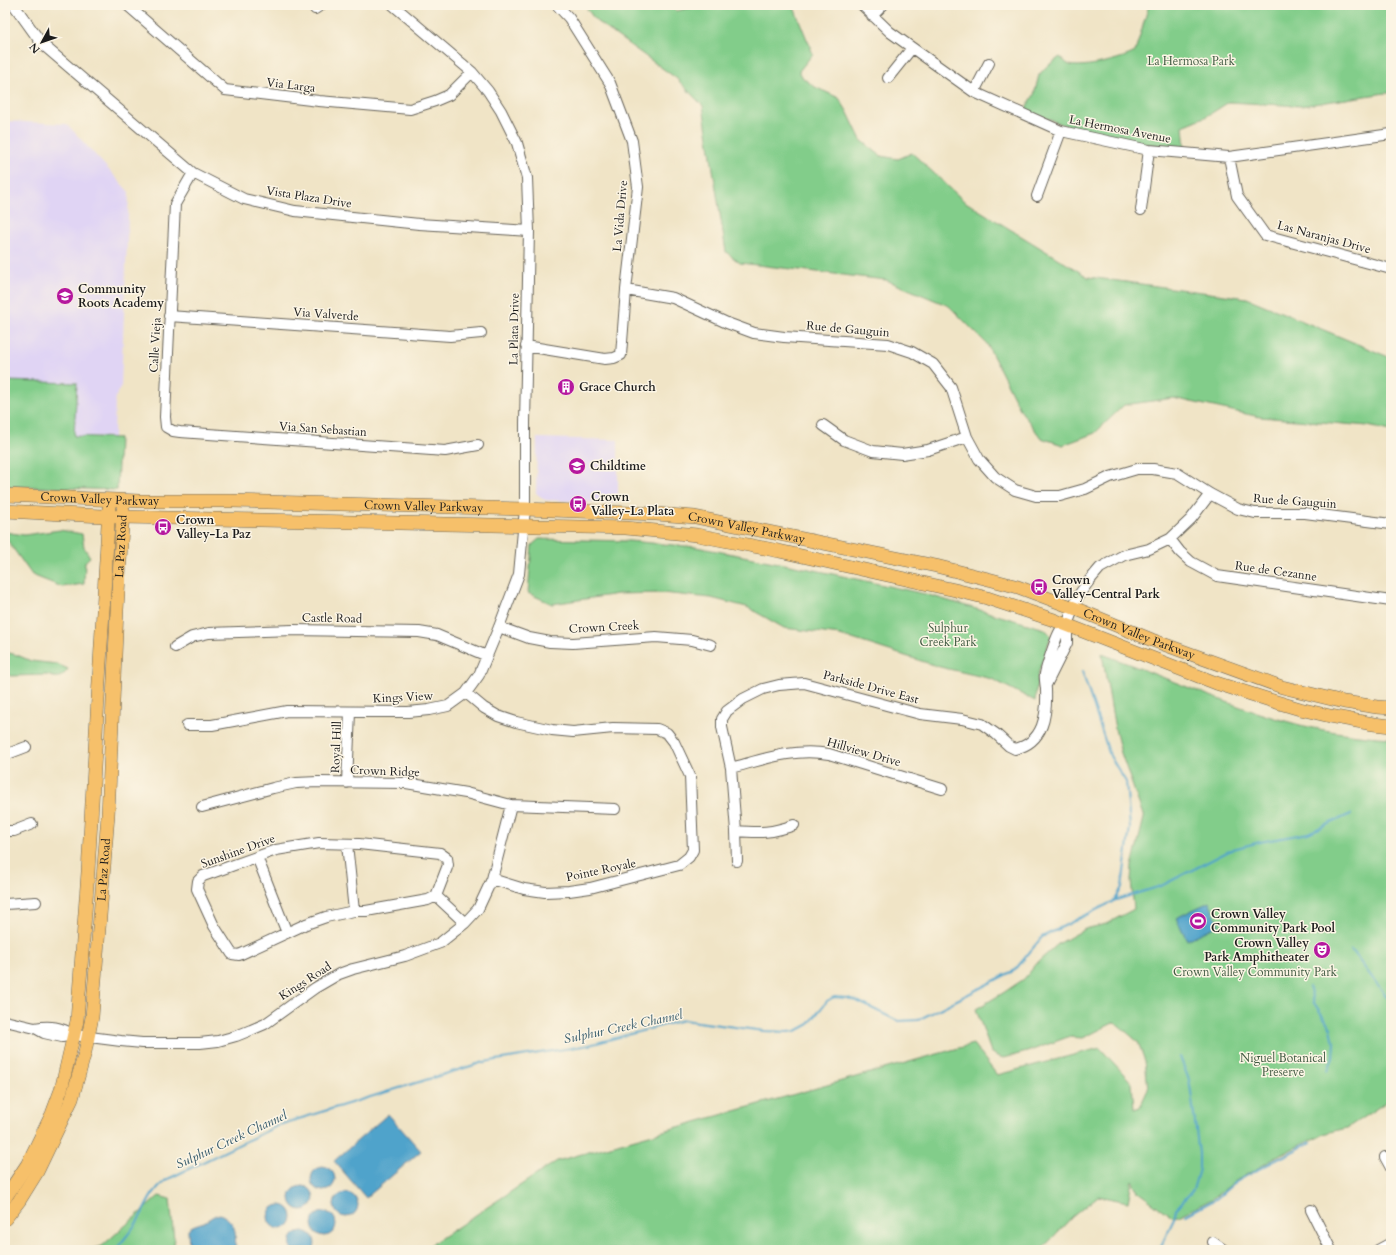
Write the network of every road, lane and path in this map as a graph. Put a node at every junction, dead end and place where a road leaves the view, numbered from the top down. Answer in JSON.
{"nodes":[{"id":1,"x":14,"y":5,"type":"edge"},
{"id":2,"x":127,"y":5,"type":"edge"},
{"id":3,"x":393,"y":5,"type":"edge"},
{"id":4,"x":557,"y":5,"type":"edge"},
{"id":5,"x":862,"y":5,"type":"edge"},
{"id":6,"x":883,"y":5,"type":"edge"},
{"id":7,"x":872,"y":16,"type":"junction"},
{"id":8,"x":912,"y":48,"type":"junction"},
{"id":9,"x":989,"y":63,"type":"dead end"},
{"id":10,"x":472,"y":72,"type":"junction"},
{"id":11,"x":888,"y":78,"type":"dead end"},
{"id":12,"x":974,"y":92,"type":"junction"},
{"id":13,"x":1061,"y":131,"type":"junction"},
{"id":14,"x":1391,"y":134,"type":"edge"},
{"id":15,"x":1149,"y":150,"type":"junction"},
{"id":16,"x":1229,"y":157,"type":"junction"},
{"id":17,"x":193,"y":173,"type":"junction"},
{"id":18,"x":1036,"y":196,"type":"dead end"},
{"id":19,"x":1141,"y":210,"type":"dead end"},
{"id":20,"x":529,"y":231,"type":"junction"},
{"id":21,"x":1391,"y":270,"type":"edge"},
{"id":22,"x":626,"y":290,"type":"junction"},
{"id":23,"x":169,"y":316,"type":"junction"},
{"id":24,"x":481,"y":333,"type":"dead end"},
{"id":25,"x":526,"y":346,"type":"junction"},
{"id":26,"x":824,"y":425,"type":"dead end"},
{"id":27,"x":166,"y":427,"type":"joint"},
{"id":28,"x":967,"y":437,"type":"junction"},
{"id":29,"x":478,"y":445,"type":"dead end"},
{"id":30,"x":1210,"y":494,"type":"junction"},
{"id":31,"x":5,"y":495,"type":"edge"},
{"id":32,"x":110,"y":499,"type":"junction"},
{"id":33,"x":123,"y":500,"type":"junction"},
{"id":34,"x":525,"y":509,"type":"junction"},
{"id":35,"x":5,"y":511,"type":"edge"},
{"id":36,"x":108,"y":516,"type":"junction"},
{"id":37,"x":122,"y":517,"type":"junction"},
{"id":38,"x":1391,"y":524,"type":"edge"},
{"id":39,"x":524,"y":526,"type":"junction"},
{"id":40,"x":1170,"y":539,"type":"junction"},
{"id":41,"x":1391,"y":601,"type":"edge"},
{"id":42,"x":1074,"y":608,"type":"junction"},
{"id":43,"x":1067,"y":625,"type":"junction"},
{"id":44,"x":499,"y":627,"type":"junction"},
{"id":45,"x":712,"y":644,"type":"dead end"},
{"id":46,"x":175,"y":647,"type":"dead end"},
{"id":47,"x":487,"y":656,"type":"junction"},
{"id":48,"x":466,"y":693,"type":"junction"},
{"id":49,"x":1391,"y":708,"type":"edge"},
{"id":50,"x":350,"y":712,"type":"junction"},
{"id":51,"x":187,"y":725,"type":"dead end"},
{"id":52,"x":1391,"y":726,"type":"edge"},
{"id":53,"x":26,"y":747,"type":"dead end"},
{"id":54,"x":5,"y":755,"type":"edge"},
{"id":55,"x":731,"y":768,"type":"junction"},
{"id":56,"x":347,"y":783,"type":"junction"},
{"id":57,"x":942,"y":789,"type":"dead end"},
{"id":58,"x":511,"y":805,"type":"junction"},
{"id":59,"x":202,"y":807,"type":"dead end"},
{"id":60,"x":615,"y":809,"type":"dead end"},
{"id":61,"x":32,"y":824,"type":"dead end"},
{"id":62,"x":794,"y":825,"type":"dead end"},
{"id":63,"x":5,"y":831,"type":"edge"},
{"id":64,"x":736,"y":831,"type":"junction"},
{"id":65,"x":347,"y":844,"type":"junction"},
{"id":66,"x":257,"y":857,"type":"junction"},
{"id":67,"x":737,"y":861,"type":"dead end"},
{"id":68,"x":492,"y":879,"type":"junction"},
{"id":69,"x":436,"y":896,"type":"junction"},
{"id":70,"x":36,"y":902,"type":"dead end"},
{"id":71,"x":5,"y":904,"type":"edge"},
{"id":72,"x":354,"y":911,"type":"junction"},
{"id":73,"x":465,"y":923,"type":"junction"},
{"id":74,"x":287,"y":933,"type":"junction"},
{"id":75,"x":5,"y":1022,"type":"edge"},
{"id":76,"x":74,"y":1035,"type":"junction"},
{"id":77,"x":88,"y":1037,"type":"junction"},
{"id":78,"x":1385,"y":1157,"type":"dead end"},
{"id":79,"x":1391,"y":1168,"type":"edge"},
{"id":80,"x":9,"y":1193,"type":"edge"},
{"id":81,"x":19,"y":1201,"type":"junction"},
{"id":82,"x":1311,"y":1210,"type":"dead end"},
{"id":83,"x":5,"y":1219,"type":"edge"},
{"id":84,"x":1214,"y":1242,"type":"dead end"},
{"id":85,"x":1391,"y":1243,"type":"edge"},
{"id":86,"x":1224,"y":1250,"type":"edge"},
{"id":87,"x":1331,"y":1250,"type":"edge"},
{"id":88,"x":1378,"y":1250,"type":"edge"}],
"edges":[{"from":1,"to":17,"type":"street","name":"Vista Plaza Drive"},
{"from":2,"to":10,"type":"street","name":"Via Larga"},
{"from":3,"to":10,"type":"street","name":"La Plata Drive"},
{"from":4,"to":22,"type":"street","name":"La Vida Drive"},
{"from":5,"to":7,"type":"street","name":"La Hermosa Avenue"},
{"from":6,"to":7,"type":"street"},
{"from":7,"to":8,"type":"street","name":"La Hermosa Avenue"},
{"from":8,"to":11,"type":"street"},
{"from":8,"to":12,"type":"street","name":"La Hermosa Avenue"},
{"from":9,"to":12,"type":"street"},
{"from":10,"to":20,"type":"street","name":"La Plata Drive"},
{"from":12,"to":13,"type":"street","name":"La Hermosa Avenue"},
{"from":13,"to":15,"type":"street","name":"La Hermosa Avenue"},
{"from":13,"to":18,"type":"street"},
{"from":14,"to":16,"type":"street","name":"La Hermosa Avenue"},
{"from":15,"to":16,"type":"street","name":"La Hermosa Avenue"},
{"from":15,"to":19,"type":"street"},
{"from":16,"to":21,"type":"street","name":"Las Naranjas Drive"},
{"from":17,"to":20,"type":"street","name":"Vista Plaza Drive"},
{"from":17,"to":23,"type":"street","name":"Calle Vieja"},
{"from":20,"to":25,"type":"street","name":"La Plata Drive"},
{"from":22,"to":25,"type":"street","name":"La Vida Drive"},
{"from":22,"to":28,"type":"street","name":"Rue de Gauguin"},
{"from":23,"to":24,"type":"street","name":"Via Valverde"},
{"from":23,"to":27,"type":"street","name":"Calle Vieja"},
{"from":25,"to":34,"type":"street","name":"La Plata Drive"},
{"from":26,"to":28,"type":"street"},
{"from":27,"to":29,"type":"street","name":"Via San Sebastian"},
{"from":28,"to":30,"type":"street","name":"Rue de Gauguin"},
{"from":30,"to":38,"type":"street","name":"Rue de Gauguin"},
{"from":30,"to":40,"type":"street"},
{"from":31,"to":32,"type":"main road","name":"Crown Valley Parkway"},
{"from":32,"to":33,"type":"main road","name":"Crown Valley Parkway"},
{"from":32,"to":36,"type":"main road","name":"La Paz Road"},
{"from":33,"to":34,"type":"main road","name":"Crown Valley Parkway"},
{"from":33,"to":37,"type":"main road","name":"La Paz Road"},
{"from":34,"to":39,"type":"street","name":"La Plata Drive"},
{"from":34,"to":42,"type":"main road","name":"Crown Valley Parkway"},
{"from":35,"to":36,"type":"main road","name":"Crown Valley Parkway"},
{"from":36,"to":37,"type":"main road","name":"Crown Valley Parkway"},
{"from":36,"to":76,"type":"main road","name":"La Paz Road"},
{"from":37,"to":39,"type":"main road","name":"Crown Valley Parkway"},
{"from":37,"to":77,"type":"main road","name":"La Paz Road"},
{"from":39,"to":43,"type":"main road","name":"Crown Valley Parkway"},
{"from":39,"to":44,"type":"street","name":"La Plata Drive"},
{"from":40,"to":41,"type":"street","name":"Rue de Cezanne"},
{"from":40,"to":42,"type":"street"},
{"from":42,"to":43,"type":"street"},
{"from":42,"to":49,"type":"main road","name":"Crown Valley Parkway"},
{"from":43,"to":52,"type":"main road","name":"Crown Valley Parkway"},
{"from":43,"to":55,"type":"street","name":"Parkside Drive East"},
{"from":44,"to":45,"type":"street","name":"Crown Creek"},
{"from":44,"to":47,"type":"street","name":"La Plata Drive"},
{"from":46,"to":47,"type":"street","name":"Castle Road"},
{"from":47,"to":48,"type":"street","name":"La Plata Drive"},
{"from":48,"to":50,"type":"street","name":"Kings View"},
{"from":48,"to":68,"type":"street","name":"Pointe Royale"},
{"from":50,"to":51,"type":"street","name":"Kings View"},
{"from":50,"to":56,"type":"street","name":"Royal Hill"},
{"from":53,"to":54,"type":"street"},
{"from":55,"to":57,"type":"street","name":"Hillview Drive"},
{"from":55,"to":64,"type":"street"},
{"from":56,"to":58,"type":"street","name":"Crown Ridge"},
{"from":56,"to":59,"type":"street","name":"Crown Ridge"},
{"from":58,"to":60,"type":"street","name":"Crown Ridge"},
{"from":58,"to":68,"type":"street","name":"Kings Road"},
{"from":61,"to":63,"type":"street"},
{"from":62,"to":64,"type":"street"},
{"from":64,"to":67,"type":"street"},
{"from":65,"to":66,"type":"street","name":"Sunshine Drive"},
{"from":65,"to":69,"type":"street","name":"Sunshine Drive"},
{"from":65,"to":72,"type":"street"},
{"from":66,"to":74,"type":"street"},
{"from":66,"to":74,"type":"street","name":"Sunshine Drive"},
{"from":68,"to":73,"type":"street","name":"Kings Road"},
{"from":69,"to":72,"type":"street","name":"Sunshine Drive"},
{"from":69,"to":73,"type":"street"},
{"from":70,"to":71,"type":"street"},
{"from":72,"to":74,"type":"street","name":"Sunshine Drive"},
{"from":73,"to":77,"type":"street","name":"Kings Road"},
{"from":75,"to":76,"type":"street","name":"Kings Road"},
{"from":76,"to":77,"type":"street","name":"Kings Road"},
{"from":76,"to":80,"type":"main road","name":"La Paz Road"},
{"from":77,"to":81,"type":"main road","name":"La Paz Road"},
{"from":78,"to":79,"type":"street"},
{"from":80,"to":81,"type":"main road"},
{"from":81,"to":83,"type":"main road","name":"La Paz Road"},
{"from":82,"to":87,"type":"street"},
{"from":84,"to":86,"type":"street"},
{"from":85,"to":88,"type":"street"}]}
